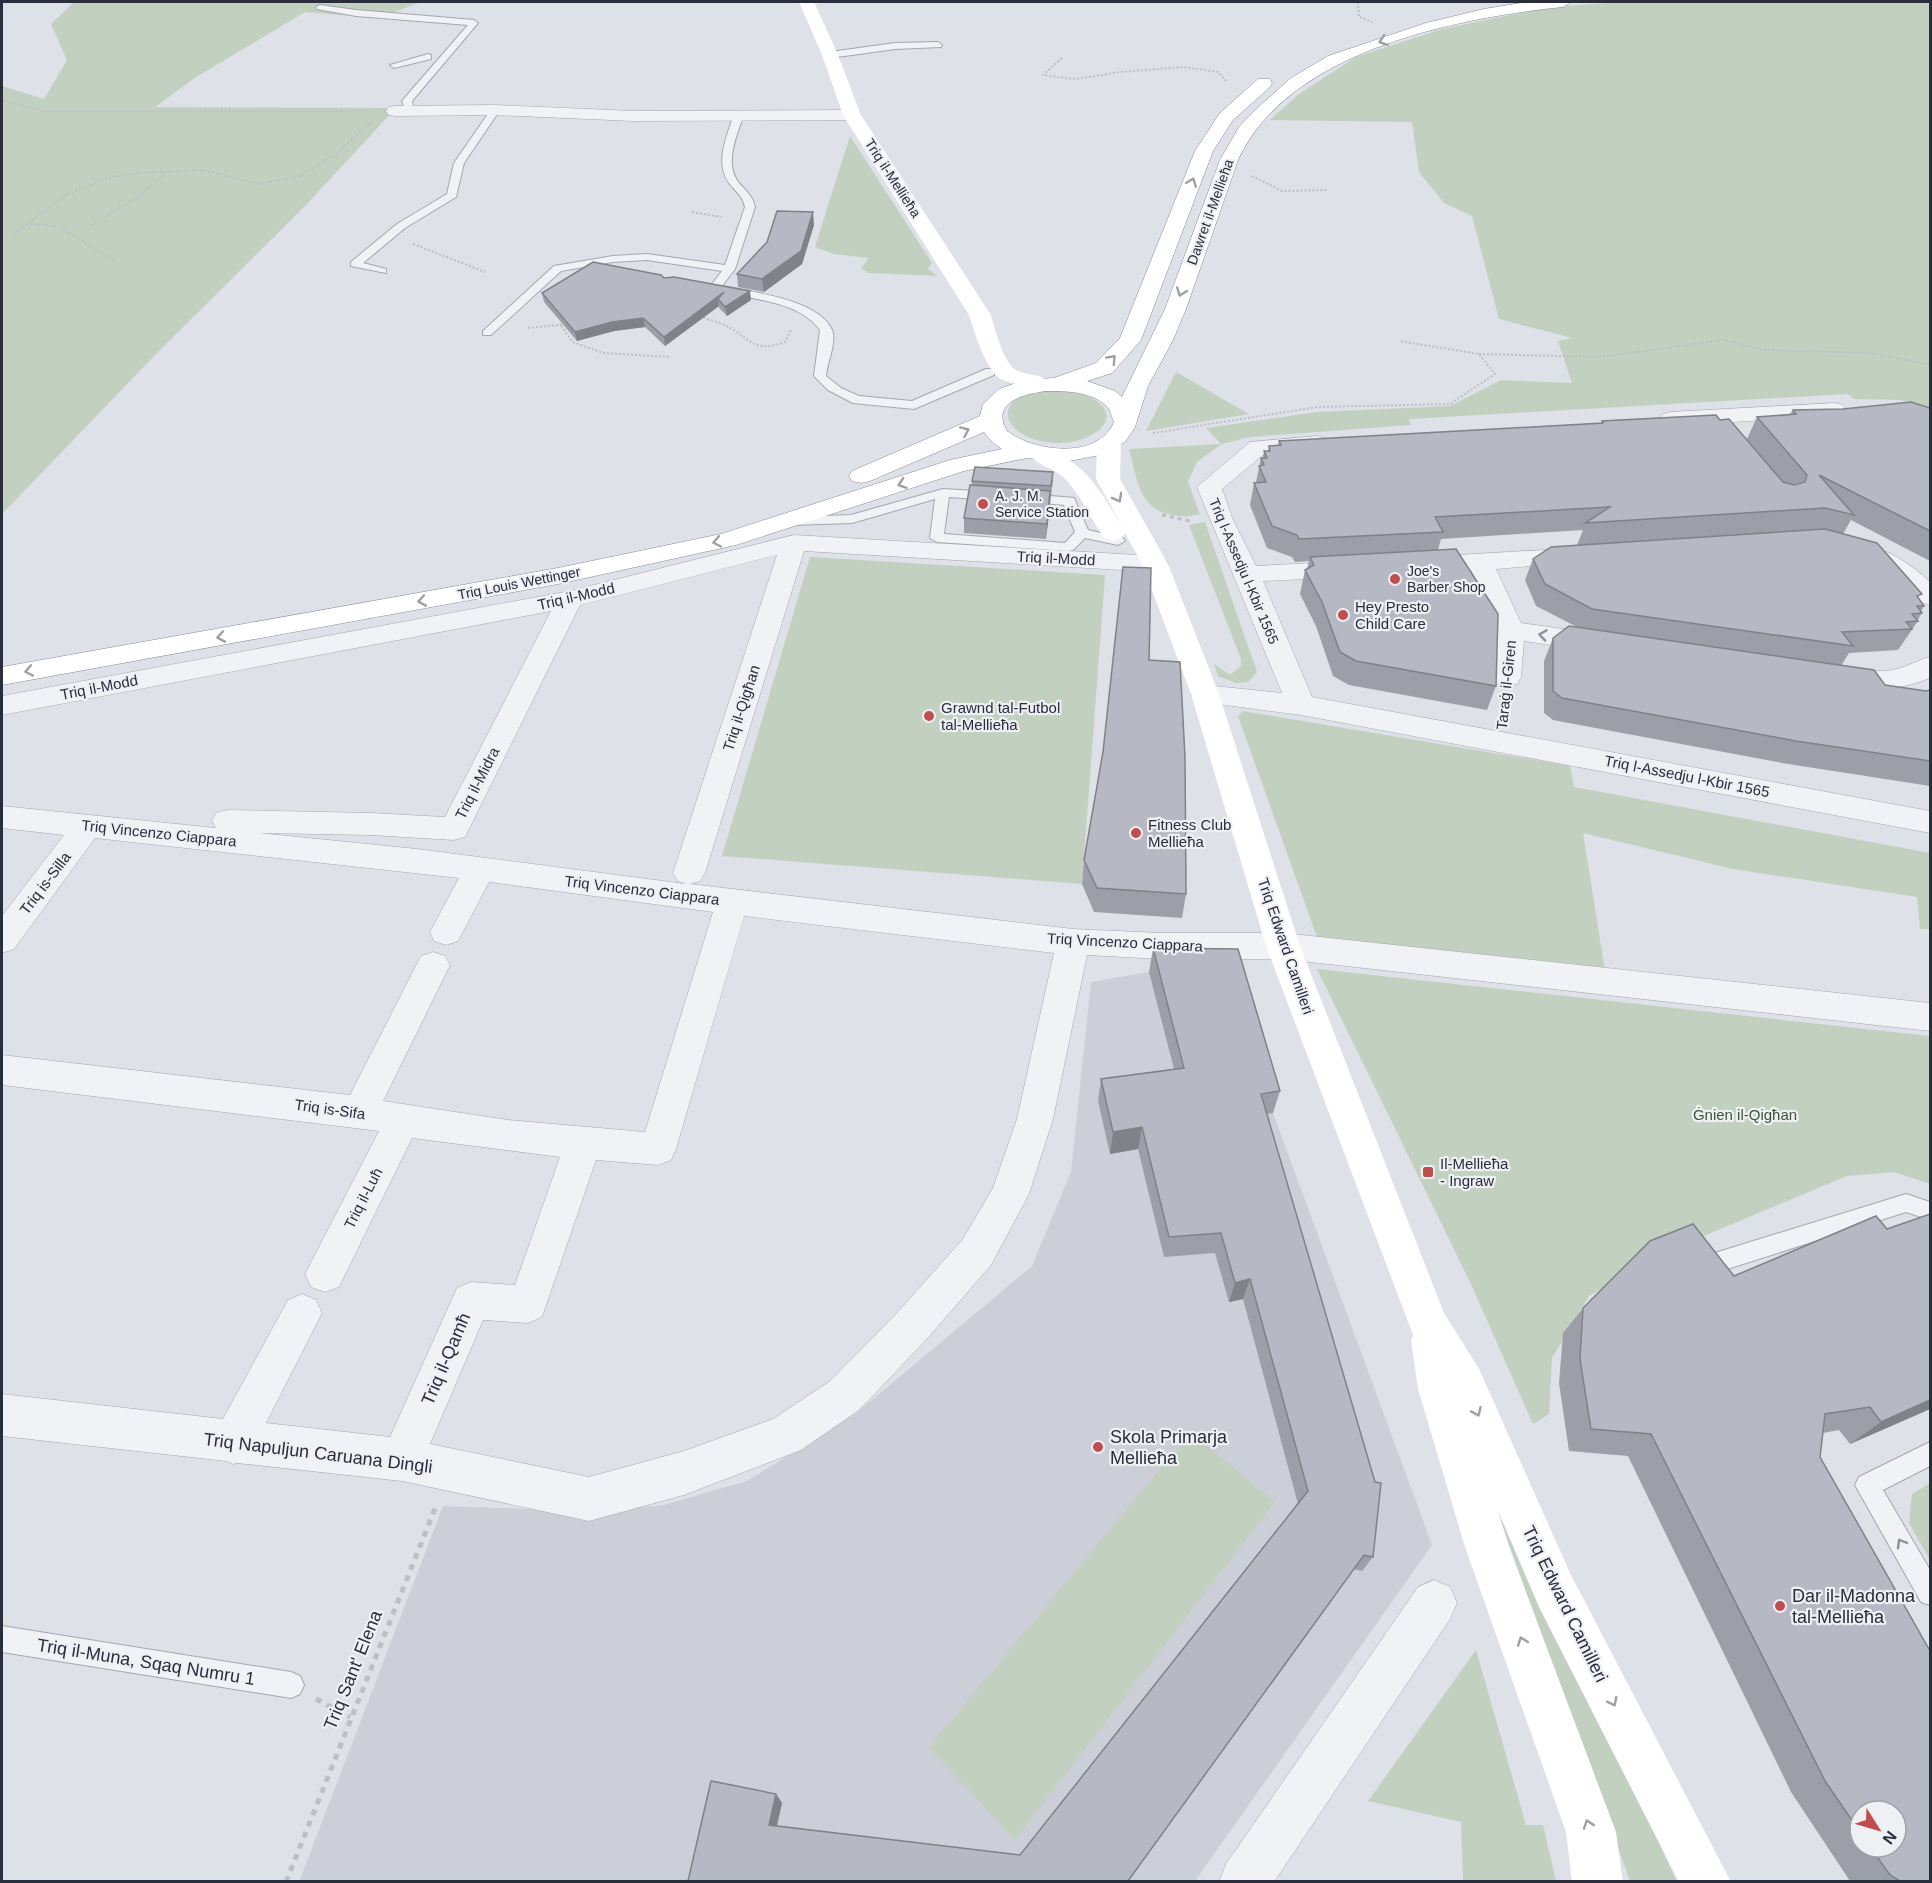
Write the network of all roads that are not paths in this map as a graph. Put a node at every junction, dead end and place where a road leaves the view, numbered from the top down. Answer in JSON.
{"nodes":[{"id":1,"x":806,"y":2,"type":"edge"},
{"id":2,"x":1487,"y":2,"type":"edge"},
{"id":3,"x":1563,"y":2,"type":"edge"},
{"id":4,"x":320,"y":7,"type":"dead end"},
{"id":5,"x":938,"y":45,"type":"dead end"},
{"id":6,"x":830,"y":55,"type":"junction"},
{"id":7,"x":413,"y":56,"type":"dead end"},
{"id":8,"x":428,"y":57,"type":"junction"},
{"id":9,"x":442,"y":58,"type":"junction"},
{"id":10,"x":394,"y":65,"type":"dead end"},
{"id":11,"x":395,"y":111,"type":"road end"},
{"id":12,"x":413,"y":111,"type":"junction"},
{"id":13,"x":495,"y":111,"type":"junction"},
{"id":14,"x":852,"y":115,"type":"junction"},
{"id":15,"x":738,"y":117,"type":"junction"},
{"id":16,"x":605,"y":254,"type":"dead end"},
{"id":17,"x":647,"y":257,"type":"junction"},
{"id":18,"x":690,"y":264,"type":"junction"},
{"id":19,"x":729,"y":269,"type":"junction"},
{"id":20,"x":382,"y":271,"type":"dead end"},
{"id":21,"x":676,"y":277,"type":"edge"},
{"id":22,"x":490,"y":330,"type":"road end"},
{"id":23,"x":991,"y":349,"type":"junction"},
{"id":24,"x":990,"y":372,"type":"junction"},
{"id":25,"x":1050,"y":384,"type":"junction"},
{"id":26,"x":1853,"y":409,"type":"edge"},
{"id":27,"x":992,"y":414,"type":"junction"},
{"id":28,"x":1713,"y":416,"type":"junction"},
{"id":29,"x":1653,"y":420,"type":"edge"},
{"id":30,"x":1116,"y":433,"type":"junction"},
{"id":31,"x":1729,"y":437,"type":"edge"},
{"id":32,"x":1342,"y":441,"type":"edge"},
{"id":33,"x":1033,"y":452,"type":"junction"},
{"id":34,"x":943,"y":493,"type":"junction"},
{"id":35,"x":793,"y":532,"type":"junction"},
{"id":36,"x":1082,"y":533,"type":"junction"},
{"id":37,"x":1118,"y":541,"type":"junction"},
{"id":38,"x":1833,"y":545,"type":"edge"},
{"id":39,"x":1599,"y":554,"type":"edge"},
{"id":40,"x":1480,"y":562,"type":"junction"},
{"id":41,"x":1155,"y":564,"type":"junction"},
{"id":42,"x":1247,"y":574,"type":"junction"},
{"id":43,"x":1930,"y":597,"type":"edge"},
{"id":44,"x":570,"y":599,"type":"junction"},
{"id":45,"x":1511,"y":630,"type":"junction"},
{"id":46,"x":1629,"y":648,"type":"edge"},
{"id":47,"x":2,"y":657,"type":"edge"},
{"id":48,"x":1930,"y":666,"type":"edge"},
{"id":49,"x":1817,"y":675,"type":"edge"},
{"id":50,"x":2,"y":676,"type":"edge"},
{"id":51,"x":1506,"y":677,"type":"dead end"},
{"id":52,"x":1205,"y":694,"type":"junction"},
{"id":53,"x":2,"y":705,"type":"edge"},
{"id":54,"x":1301,"y":705,"type":"junction"},
{"id":55,"x":2,"y":817,"type":"edge"},
{"id":56,"x":227,"y":821,"type":"dead end"},
{"id":57,"x":1930,"y":822,"type":"edge"},
{"id":58,"x":88,"y":825,"type":"junction"},
{"id":59,"x":480,"y":870,"type":"junction"},
{"id":60,"x":689,"y":873,"type":"dead end"},
{"id":61,"x":732,"y":902,"type":"junction"},
{"id":62,"x":446,"y":932,"type":"dead end"},
{"id":63,"x":2,"y":940,"type":"edge"},
{"id":64,"x":1073,"y":942,"type":"junction"},
{"id":65,"x":1283,"y":946,"type":"junction"},
{"id":66,"x":433,"y":965,"type":"dead end"},
{"id":67,"x":1930,"y":1017,"type":"edge"},
{"id":68,"x":2,"y":1070,"type":"edge"},
{"id":69,"x":360,"y":1112,"type":"junction"},
{"id":70,"x":402,"y":1122,"type":"junction"},
{"id":71,"x":583,"y":1143,"type":"junction"},
{"id":72,"x":1930,"y":1211,"type":"edge"},
{"id":73,"x":1718,"y":1262,"type":"edge"},
{"id":74,"x":325,"y":1274,"type":"dead end"},
{"id":75,"x":302,"y":1313,"type":"dead end"},
{"id":76,"x":1428,"y":1324,"type":"junction"},
{"id":77,"x":2,"y":1415,"type":"edge"},
{"id":78,"x":233,"y":1443,"type":"junction"},
{"id":79,"x":1930,"y":1454,"type":"edge"},
{"id":80,"x":402,"y":1460,"type":"junction"},
{"id":81,"x":1930,"y":1593,"type":"edge"},
{"id":82,"x":1434,"y":1603,"type":"dead end"},
{"id":83,"x":2,"y":1639,"type":"edge"},
{"id":84,"x":291,"y":1685,"type":"dead end"},
{"id":85,"x":1244,"y":1881,"type":"edge"},
{"id":86,"x":1598,"y":1881,"type":"edge"},
{"id":87,"x":1706,"y":1881,"type":"edge"}],
"edges":[{"from":1,"to":6,"type":"main road","name":"Triq il-Mellieħa"},
{"from":25,"to":2,"type":"main road","name":"Dawret il-Mellieħa","one_way":true},
{"from":3,"to":30,"type":"main road","name":"Dawret il-Mellieħa","one_way":true},
{"from":4,"to":9,"type":"lane"},
{"from":5,"to":6,"type":"lane"},
{"from":6,"to":14,"type":"main road","name":"Triq il-Mellieħa"},
{"from":7,"to":8,"type":"lane"},
{"from":8,"to":9,"type":"lane"},
{"from":8,"to":10,"type":"lane"},
{"from":9,"to":12,"type":"lane"},
{"from":11,"to":12,"type":"street"},
{"from":12,"to":13,"type":"street"},
{"from":13,"to":15,"type":"street"},
{"from":13,"to":20,"type":"lane"},
{"from":14,"to":15,"type":"street"},
{"from":14,"to":23,"type":"main road","name":"Triq il-Mellieħa"},
{"from":15,"to":19,"type":"lane"},
{"from":16,"to":17,"type":"lane"},
{"from":17,"to":18,"type":"lane"},
{"from":17,"to":22,"type":"lane"},
{"from":18,"to":19,"type":"lane"},
{"from":18,"to":21,"type":"lane"},
{"from":19,"to":24,"type":"lane"},
{"from":23,"to":24,"type":"main road","name":"Triq il-Mellieħa"},
{"from":23,"to":25,"type":"main road","name":"Triq il-Mellieħa"},
{"from":24,"to":27,"type":"main road","name":"Triq il-Mellieħa"},
{"from":25,"to":27,"type":"main road"},
{"from":25,"to":30,"type":"main road"},
{"from":26,"to":28,"type":"street"},
{"from":27,"to":33,"type":"main road"},
{"from":47,"to":27,"type":"main road","name":"Triq Louis Wettinger","one_way":true},
{"from":28,"to":29,"type":"street"},
{"from":28,"to":31,"type":"street"},
{"from":30,"to":33,"type":"main road"},
{"from":30,"to":41,"type":"main road","name":"Triq Edward Camilleri","one_way":true},
{"from":32,"to":42,"type":"street","name":"Triq l-Assedju l-Kbir 1565"},
{"from":33,"to":35,"type":"main road","name":"Triq Louis Wettinger","one_way":true},
{"from":33,"to":37,"type":"main road"},
{"from":34,"to":35,"type":"lane"},
{"from":34,"to":36,"type":"lane"},
{"from":34,"to":36,"type":"lane"},
{"from":35,"to":41,"type":"street","name":"Triq il-Modd"},
{"from":35,"to":44,"type":"street","name":"Triq il-Modd"},
{"from":35,"to":50,"type":"main road","name":"Triq Louis Wettinger","one_way":true},
{"from":35,"to":60,"type":"street","name":"Triq il-Qigħan"},
{"from":36,"to":37,"type":"lane"},
{"from":37,"to":41,"type":"main road"},
{"from":38,"to":43,"type":"street"},
{"from":39,"to":40,"type":"street"},
{"from":40,"to":42,"type":"street"},
{"from":40,"to":45,"type":"street"},
{"from":41,"to":52,"type":"main road","name":"Triq Edward Camilleri"},
{"from":42,"to":54,"type":"street","name":"Triq l-Assedju l-Kbir 1565"},
{"from":44,"to":53,"type":"street","name":"Triq il-Modd"},
{"from":44,"to":56,"type":"street","name":"Triq il-Midra"},
{"from":46,"to":45,"type":"street","one_way":true},
{"from":45,"to":51,"type":"street","name":"Taraġ il-Giren"},
{"from":48,"to":49,"type":"street"},
{"from":52,"to":54,"type":"street","name":"Triq l-Assedju l-Kbir 1565"},
{"from":52,"to":65,"type":"main road","name":"Triq Edward Camilleri"},
{"from":54,"to":57,"type":"street","name":"Triq l-Assedju l-Kbir 1565"},
{"from":55,"to":58,"type":"street","name":"Triq Vincenzo Ciappara"},
{"from":58,"to":59,"type":"street","name":"Triq Vincenzo Ciappara"},
{"from":58,"to":63,"type":"street","name":"Triq is-Silla"},
{"from":59,"to":61,"type":"street","name":"Triq Vincenzo Ciappara"},
{"from":59,"to":62,"type":"street"},
{"from":61,"to":64,"type":"street","name":"Triq Vincenzo Ciappara"},
{"from":61,"to":71,"type":"street","name":"Triq is-Sifa"},
{"from":64,"to":65,"type":"street","name":"Triq Vincenzo Ciappara"},
{"from":64,"to":80,"type":"street","name":"Triq Napuljun Caruana Dingli"},
{"from":65,"to":67,"type":"street","name":"Triq Vincenzo Ciappara"},
{"from":65,"to":76,"type":"main road","name":"Triq Edward Camilleri"},
{"from":66,"to":69,"type":"street"},
{"from":68,"to":69,"type":"street","name":"Triq is-Sifa"},
{"from":69,"to":70,"type":"street","name":"Triq is-Sifa"},
{"from":70,"to":71,"type":"street","name":"Triq is-Sifa"},
{"from":70,"to":74,"type":"street","name":"Triq il-Luħ"},
{"from":71,"to":80,"type":"street","name":"Triq il-Qamħ"},
{"from":72,"to":73,"type":"lane"},
{"from":75,"to":78,"type":"street"},
{"from":86,"to":76,"type":"main road","name":"Triq Edward Camilleri","one_way":true},
{"from":76,"to":87,"type":"main road","name":"Triq Edward Camilleri","one_way":true},
{"from":77,"to":78,"type":"street","name":"Triq Napuljun Caruana Dingli"},
{"from":78,"to":80,"type":"street","name":"Triq Napuljun Caruana Dingli"},
{"from":81,"to":79,"type":"lane","one_way":true},
{"from":82,"to":85,"type":"street"},
{"from":83,"to":84,"type":"lane","name":"Triq il-Muna, Sqaq Numru 1"}]}
